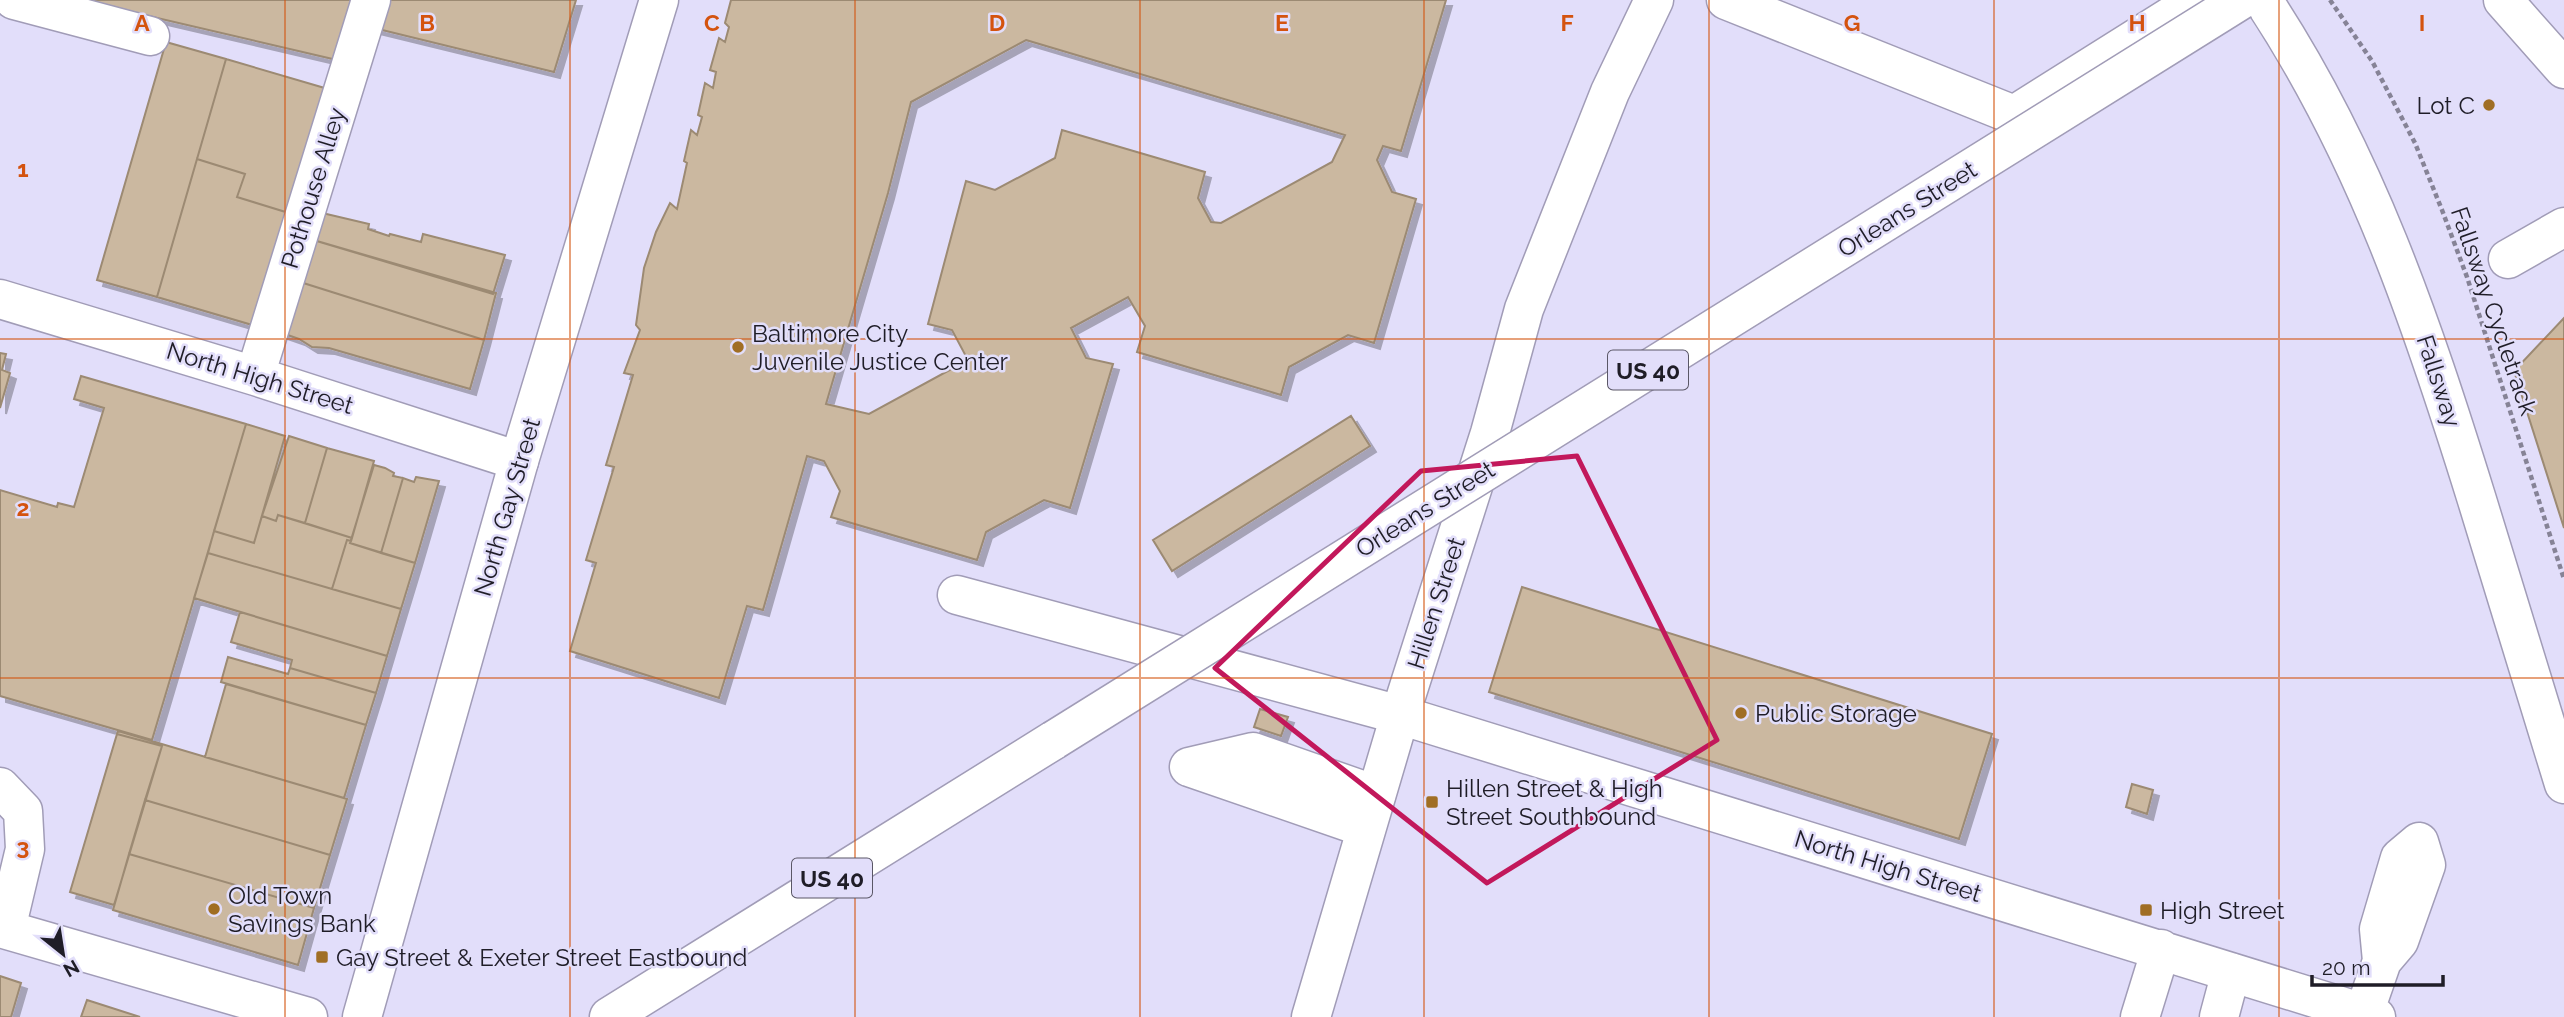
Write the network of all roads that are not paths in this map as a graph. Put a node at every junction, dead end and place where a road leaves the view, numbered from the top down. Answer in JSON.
{"nodes":[{"id":1,"x":15,"y":0,"type":"edge"},
{"id":2,"x":371,"y":0,"type":"edge"},
{"id":3,"x":659,"y":0,"type":"edge"},
{"id":4,"x":1654,"y":0,"type":"edge"},
{"id":5,"x":1726,"y":0,"type":"edge"},
{"id":6,"x":2197,"y":0,"type":"edge"},
{"id":7,"x":2241,"y":0,"type":"edge"},
{"id":8,"x":2263,"y":0,"type":"edge"},
{"id":9,"x":2503,"y":0,"type":"edge"},
{"id":10,"x":150,"y":36,"type":"dead end"},
{"id":11,"x":2564,"y":69,"type":"edge"},
{"id":12,"x":2564,"y":227,"type":"edge"},
{"id":13,"x":2508,"y":259,"type":"dead end"},
{"id":14,"x":0,"y":299,"type":"edge"},
{"id":15,"x":255,"y":376,"type":"junction"},
{"id":16,"x":519,"y":461,"type":"junction"},
{"id":17,"x":957,"y":595,"type":"dead end"},
{"id":18,"x":1400,"y":715,"type":"junction"},
{"id":19,"x":2564,"y":784,"type":"edge"},
{"id":20,"x":0,"y":787,"type":"edge"},
{"id":21,"x":3,"y":928,"type":"edge"},
{"id":22,"x":2161,"y":949,"type":"junction"},
{"id":23,"x":2382,"y":961,"type":"dead end"},
{"id":24,"x":2231,"y":972,"type":"junction"},
{"id":25,"x":2370,"y":1015,"type":"edge"},
{"id":26,"x":308,"y":1017,"type":"edge"},
{"id":27,"x":362,"y":1017,"type":"edge"},
{"id":28,"x":609,"y":1017,"type":"edge"},
{"id":29,"x":1311,"y":1017,"type":"edge"},
{"id":30,"x":2140,"y":1017,"type":"edge"},
{"id":31,"x":2218,"y":1017,"type":"edge"}],
"edges":[{"from":1,"to":10,"type":"main road"},
{"from":2,"to":15,"type":"main road","name":"Pothouse Alley"},
{"from":3,"to":16,"type":"main road","name":"North Gay Street"},
{"from":4,"to":18,"type":"main road","name":"Hillen Street"},
{"from":5,"to":6,"type":"main road"},
{"from":7,"to":28,"type":"main road","name":"Orleans Street","number":"US 40","bridge":true},
{"from":8,"to":19,"type":"main road","name":"Fallsway"},
{"from":9,"to":11,"type":"main road"},
{"from":12,"to":13,"type":"main road"},
{"from":14,"to":15,"type":"main road","name":"North High Street"},
{"from":15,"to":16,"type":"main road","name":"North High Street"},
{"from":16,"to":27,"type":"main road","name":"North Gay Street"},
{"from":17,"to":18,"type":"main road","name":"North High Street"},
{"from":18,"to":22,"type":"main road","name":"North High Street"},
{"from":18,"to":29,"type":"main road","name":"Hillen Street"},
{"from":20,"to":21,"type":"main road"},
{"from":21,"to":26,"type":"main road"},
{"from":22,"to":24,"type":"main road","name":"North High Street"},
{"from":22,"to":30,"type":"main road"},
{"from":23,"to":25,"type":"main road"},
{"from":24,"to":25,"type":"main road","name":"North High Street"},
{"from":24,"to":31,"type":"main road"}]}
